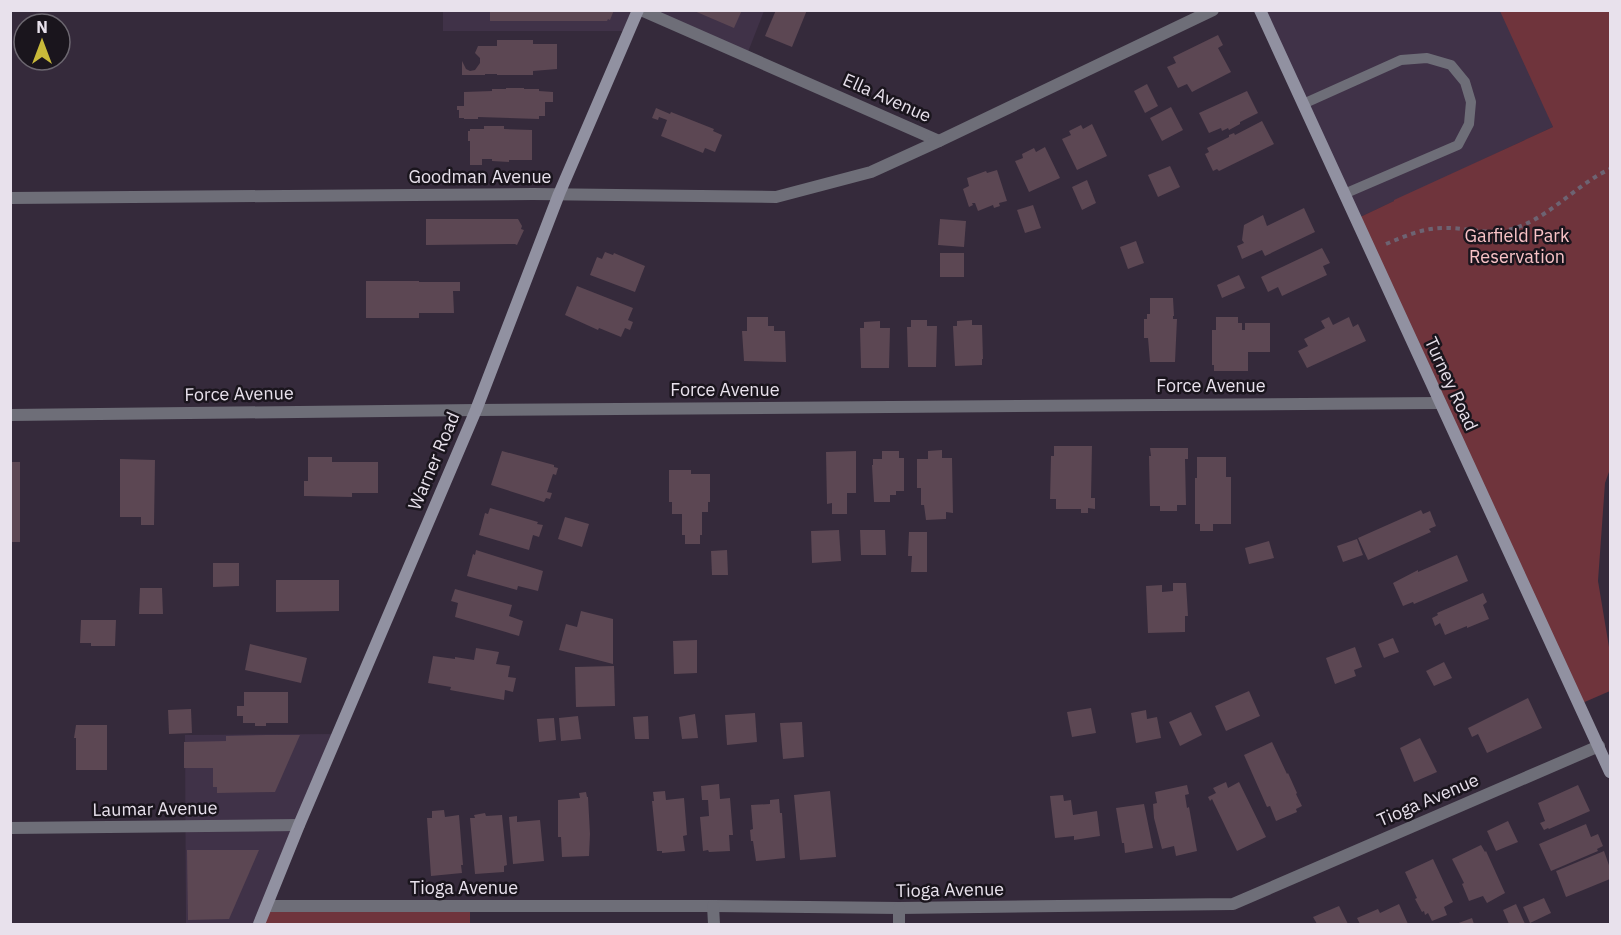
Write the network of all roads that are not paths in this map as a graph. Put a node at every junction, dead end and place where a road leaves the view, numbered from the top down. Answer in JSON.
{"nodes":[{"id":1,"x":640,"y":10,"type":"edge"},
{"id":2,"x":1213,"y":10,"type":"edge"},
{"id":3,"x":1260,"y":10,"type":"edge"},
{"id":4,"x":1303,"y":104,"type":"junction"},
{"id":5,"x":939,"y":141,"type":"junction"},
{"id":6,"x":559,"y":194,"type":"junction"},
{"id":7,"x":1344,"y":194,"type":"junction"},
{"id":8,"x":10,"y":198,"type":"edge"},
{"id":9,"x":1440,"y":403,"type":"junction"},
{"id":10,"x":476,"y":410,"type":"junction"},
{"id":11,"x":10,"y":415,"type":"edge"},
{"id":12,"x":1599,"y":746,"type":"junction"},
{"id":13,"x":1611,"y":772,"type":"edge"},
{"id":14,"x":299,"y":825,"type":"junction"},
{"id":15,"x":10,"y":828,"type":"edge"},
{"id":16,"x":268,"y":906,"type":"junction"},
{"id":17,"x":713,"y":906,"type":"junction"},
{"id":18,"x":899,"y":908,"type":"junction"},
{"id":19,"x":260,"y":924,"type":"edge"},
{"id":20,"x":714,"y":924,"type":"edge"},
{"id":21,"x":899,"y":924,"type":"edge"}],
"edges":[{"from":1,"to":5,"type":"street","name":"Ella Avenue"},
{"from":1,"to":6,"type":"main road","name":"Warner Road"},
{"from":2,"to":5,"type":"street","name":"Ella Avenue"},
{"from":3,"to":4,"type":"main road","name":"Turney Road"},
{"from":4,"to":7,"type":"main road","name":"Turney Road"},
{"from":4,"to":7,"type":"lane"},
{"from":5,"to":6,"type":"street","name":"Goodman Avenue"},
{"from":6,"to":8,"type":"street","name":"Goodman Avenue"},
{"from":6,"to":10,"type":"main road","name":"Warner Road"},
{"from":7,"to":9,"type":"main road","name":"Turney Road"},
{"from":9,"to":10,"type":"street","name":"Force Avenue"},
{"from":9,"to":12,"type":"main road","name":"Turney Road"},
{"from":10,"to":11,"type":"street","name":"Force Avenue"},
{"from":10,"to":14,"type":"main road","name":"Warner Road"},
{"from":12,"to":13,"type":"main road","name":"Turney Road"},
{"from":12,"to":18,"type":"street","name":"Tioga Avenue"},
{"from":14,"to":15,"type":"street","name":"Laumar Avenue"},
{"from":14,"to":16,"type":"main road","name":"Warner Road"},
{"from":16,"to":17,"type":"street","name":"Tioga Avenue"},
{"from":16,"to":19,"type":"main road","name":"Warner Road"},
{"from":17,"to":18,"type":"street","name":"Tioga Avenue"},
{"from":17,"to":20,"type":"street"},
{"from":18,"to":21,"type":"street"}]}
